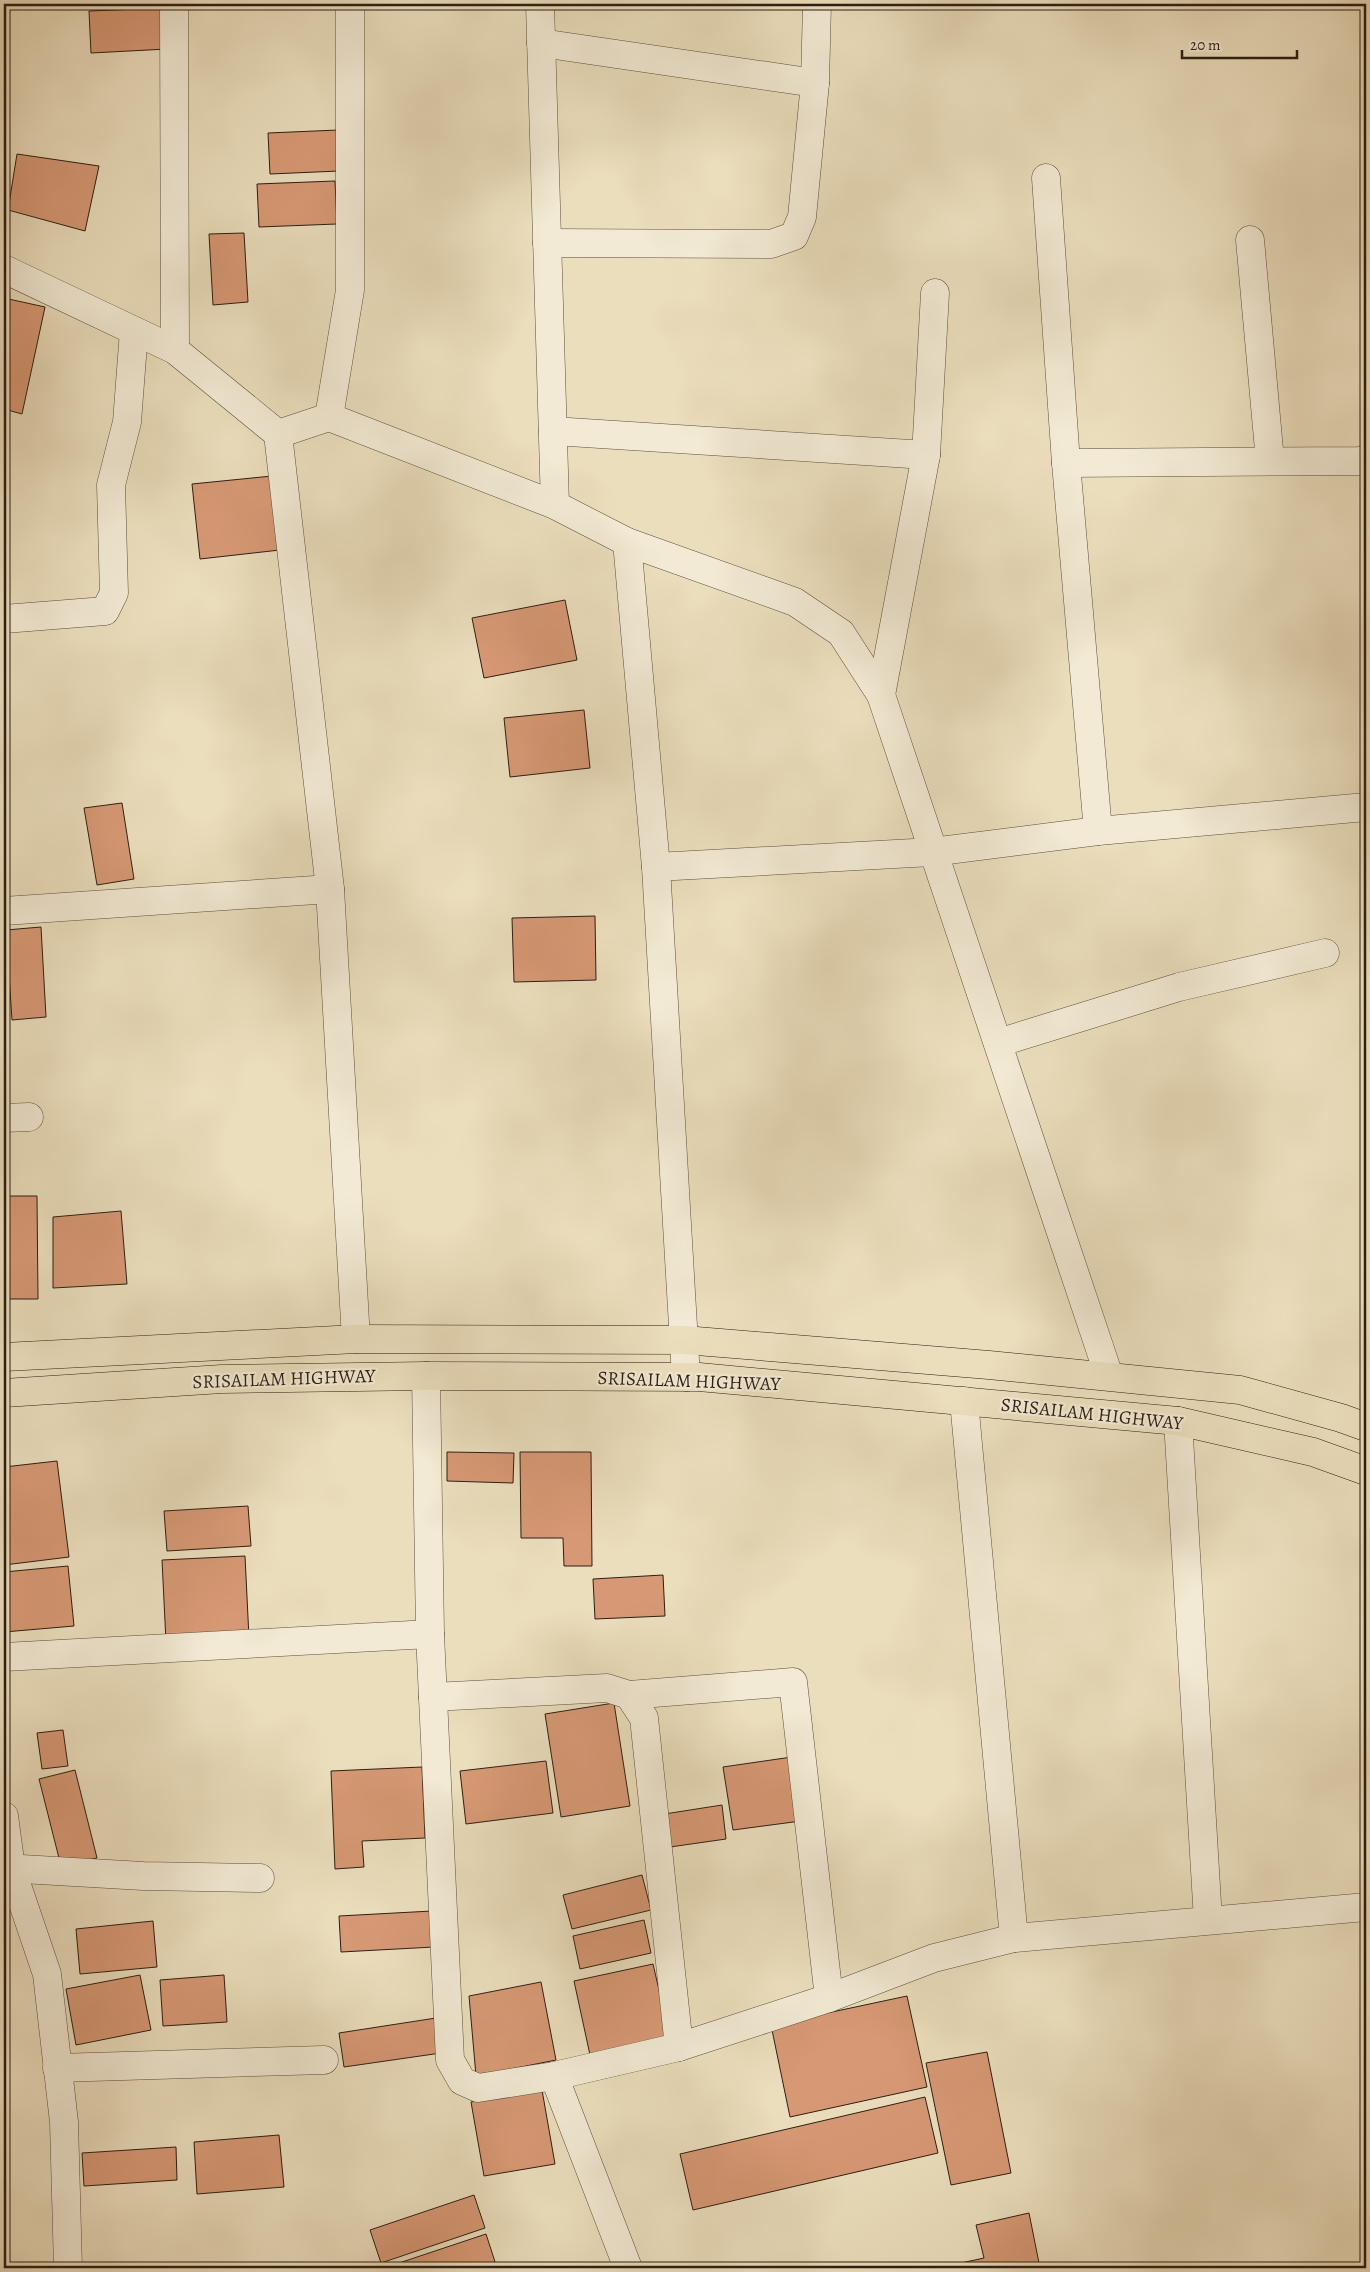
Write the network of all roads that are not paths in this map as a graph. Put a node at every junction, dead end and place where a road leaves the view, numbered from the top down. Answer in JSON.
{"nodes":[{"id":1,"x":174,"y":4,"type":"edge"},
{"id":2,"x":350,"y":4,"type":"edge"},
{"id":3,"x":540,"y":4,"type":"edge"},
{"id":4,"x":816,"y":4,"type":"edge"},
{"id":5,"x":541,"y":43,"type":"junction"},
{"id":6,"x":815,"y":84,"type":"junction"},
{"id":7,"x":1046,"y":178,"type":"dead end"},
{"id":8,"x":1250,"y":240,"type":"dead end"},
{"id":9,"x":546,"y":243,"type":"junction"},
{"id":10,"x":4,"y":269,"type":"edge"},
{"id":11,"x":935,"y":293,"type":"dead end"},
{"id":12,"x":134,"y":331,"type":"junction"},
{"id":13,"x":175,"y":350,"type":"junction"},
{"id":14,"x":329,"y":417,"type":"junction"},
{"id":15,"x":553,"y":431,"type":"junction"},
{"id":16,"x":278,"y":434,"type":"junction"},
{"id":17,"x":926,"y":456,"type":"junction"},
{"id":18,"x":1366,"y":458,"type":"edge"},
{"id":19,"x":1270,"y":461,"type":"junction"},
{"id":20,"x":1066,"y":462,"type":"junction"},
{"id":21,"x":555,"y":506,"type":"junction"},
{"id":22,"x":627,"y":542,"type":"junction"},
{"id":23,"x":4,"y":619,"type":"edge"},
{"id":24,"x":881,"y":696,"type":"junction"},
{"id":25,"x":1366,"y":807,"type":"edge"},
{"id":26,"x":1098,"y":831,"type":"junction"},
{"id":27,"x":932,"y":852,"type":"junction"},
{"id":28,"x":656,"y":867,"type":"junction"},
{"id":29,"x":330,"y":889,"type":"junction"},
{"id":30,"x":4,"y":911,"type":"edge"},
{"id":31,"x":1325,"y":953,"type":"dead end"},
{"id":32,"x":998,"y":1043,"type":"junction"},
{"id":33,"x":356,"y":1339,"type":"junction"},
{"id":34,"x":684,"y":1340,"type":"junction"},
{"id":35,"x":4,"y":1357,"type":"edge"},
{"id":36,"x":426,"y":1376,"type":"junction"},
{"id":37,"x":1109,"y":1376,"type":"junction"},
{"id":38,"x":686,"y":1377,"type":"junction"},
{"id":39,"x":4,"y":1393,"type":"edge"},
{"id":40,"x":964,"y":1401,"type":"junction"},
{"id":41,"x":1178,"y":1422,"type":"junction"},
{"id":42,"x":1366,"y":1427,"type":"edge"},
{"id":43,"x":1366,"y":1470,"type":"edge"},
{"id":44,"x":430,"y":1634,"type":"junction"},
{"id":45,"x":4,"y":1657,"type":"edge"},
{"id":46,"x":629,"y":1695,"type":"junction"},
{"id":47,"x":434,"y":1697,"type":"junction"},
{"id":48,"x":4,"y":1816,"type":"edge"},
{"id":49,"x":7,"y":1868,"type":"edge"},
{"id":50,"x":260,"y":1878,"type":"dead end"},
{"id":51,"x":1366,"y":1908,"type":"edge"},
{"id":52,"x":1208,"y":1920,"type":"junction"},
{"id":53,"x":1014,"y":1938,"type":"junction"},
{"id":54,"x":829,"y":1998,"type":"junction"},
{"id":55,"x":679,"y":2047,"type":"junction"},
{"id":56,"x":324,"y":2060,"type":"dead end"},
{"id":57,"x":58,"y":2068,"type":"junction"},
{"id":58,"x":554,"y":2076,"type":"junction"},
{"id":59,"x":68,"y":2268,"type":"edge"},
{"id":60,"x":628,"y":2268,"type":"edge"}],
"edges":[{"from":1,"to":13,"type":"street"},
{"from":2,"to":14,"type":"street"},
{"from":3,"to":5,"type":"street"},
{"from":4,"to":6,"type":"street"},
{"from":5,"to":6,"type":"street"},
{"from":5,"to":9,"type":"street"},
{"from":6,"to":9,"type":"street"},
{"from":7,"to":20,"type":"street"},
{"from":8,"to":19,"type":"street"},
{"from":9,"to":15,"type":"street"},
{"from":10,"to":12,"type":"street"},
{"from":11,"to":17,"type":"street"},
{"from":12,"to":13,"type":"street"},
{"from":12,"to":23,"type":"street"},
{"from":13,"to":16,"type":"street"},
{"from":14,"to":16,"type":"street"},
{"from":14,"to":21,"type":"street"},
{"from":15,"to":17,"type":"street"},
{"from":15,"to":21,"type":"street"},
{"from":16,"to":29,"type":"street"},
{"from":17,"to":24,"type":"street"},
{"from":18,"to":19,"type":"street"},
{"from":19,"to":20,"type":"street"},
{"from":20,"to":26,"type":"street"},
{"from":21,"to":22,"type":"street"},
{"from":22,"to":24,"type":"street"},
{"from":22,"to":28,"type":"street"},
{"from":24,"to":27,"type":"street"},
{"from":25,"to":26,"type":"street"},
{"from":26,"to":27,"type":"street"},
{"from":27,"to":28,"type":"street"},
{"from":27,"to":32,"type":"street"},
{"from":28,"to":34,"type":"street"},
{"from":29,"to":30,"type":"street"},
{"from":29,"to":33,"type":"street"},
{"from":31,"to":32,"type":"street"},
{"from":32,"to":37,"type":"street"},
{"from":33,"to":34,"type":"highway","name":"SRISAILAM HIGHWAY"},
{"from":33,"to":35,"type":"highway","name":"SRISAILAM HIGHWAY"},
{"from":34,"to":37,"type":"highway","name":"SRISAILAM HIGHWAY"},
{"from":34,"to":38,"type":"street"},
{"from":36,"to":38,"type":"highway","name":"SRISAILAM HIGHWAY"},
{"from":36,"to":39,"type":"highway","name":"SRISAILAM HIGHWAY"},
{"from":36,"to":44,"type":"street"},
{"from":37,"to":42,"type":"highway","name":"SRISAILAM HIGHWAY"},
{"from":38,"to":40,"type":"highway","name":"SRISAILAM HIGHWAY"},
{"from":40,"to":41,"type":"highway","name":"SRISAILAM HIGHWAY"},
{"from":40,"to":53,"type":"street"},
{"from":41,"to":43,"type":"highway","name":"SRISAILAM HIGHWAY"},
{"from":41,"to":52,"type":"street"},
{"from":44,"to":45,"type":"street"},
{"from":44,"to":47,"type":"street"},
{"from":46,"to":47,"type":"street"},
{"from":46,"to":54,"type":"street"},
{"from":46,"to":55,"type":"street"},
{"from":47,"to":58,"type":"street"},
{"from":48,"to":49,"type":"street"},
{"from":49,"to":50,"type":"street"},
{"from":49,"to":57,"type":"street"},
{"from":51,"to":52,"type":"street"},
{"from":52,"to":53,"type":"street"},
{"from":53,"to":54,"type":"street"},
{"from":54,"to":55,"type":"street"},
{"from":55,"to":58,"type":"street"},
{"from":56,"to":57,"type":"street"},
{"from":57,"to":59,"type":"street"},
{"from":58,"to":60,"type":"street"}]}
